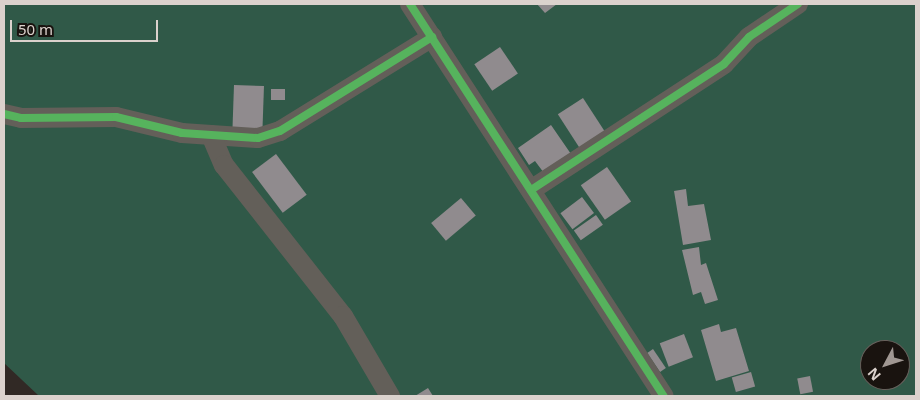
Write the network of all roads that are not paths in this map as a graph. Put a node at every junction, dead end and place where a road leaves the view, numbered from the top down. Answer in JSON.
{"nodes":[{"id":1,"x":410,"y":4,"type":"edge"},
{"id":2,"x":798,"y":4,"type":"edge"},
{"id":3,"x":432,"y":37,"type":"junction"},
{"id":4,"x":4,"y":114,"type":"edge"},
{"id":5,"x":211,"y":135,"type":"junction"},
{"id":6,"x":531,"y":190,"type":"junction"},
{"id":7,"x":390,"y":396,"type":"edge"},
{"id":8,"x":664,"y":396,"type":"edge"}],
"edges":[{"from":1,"to":3,"type":"street"},
{"from":2,"to":6,"type":"street"},
{"from":3,"to":5,"type":"street"},
{"from":3,"to":6,"type":"street"},
{"from":4,"to":5,"type":"street"},
{"from":5,"to":7,"type":"street"},
{"from":6,"to":8,"type":"street"}]}
